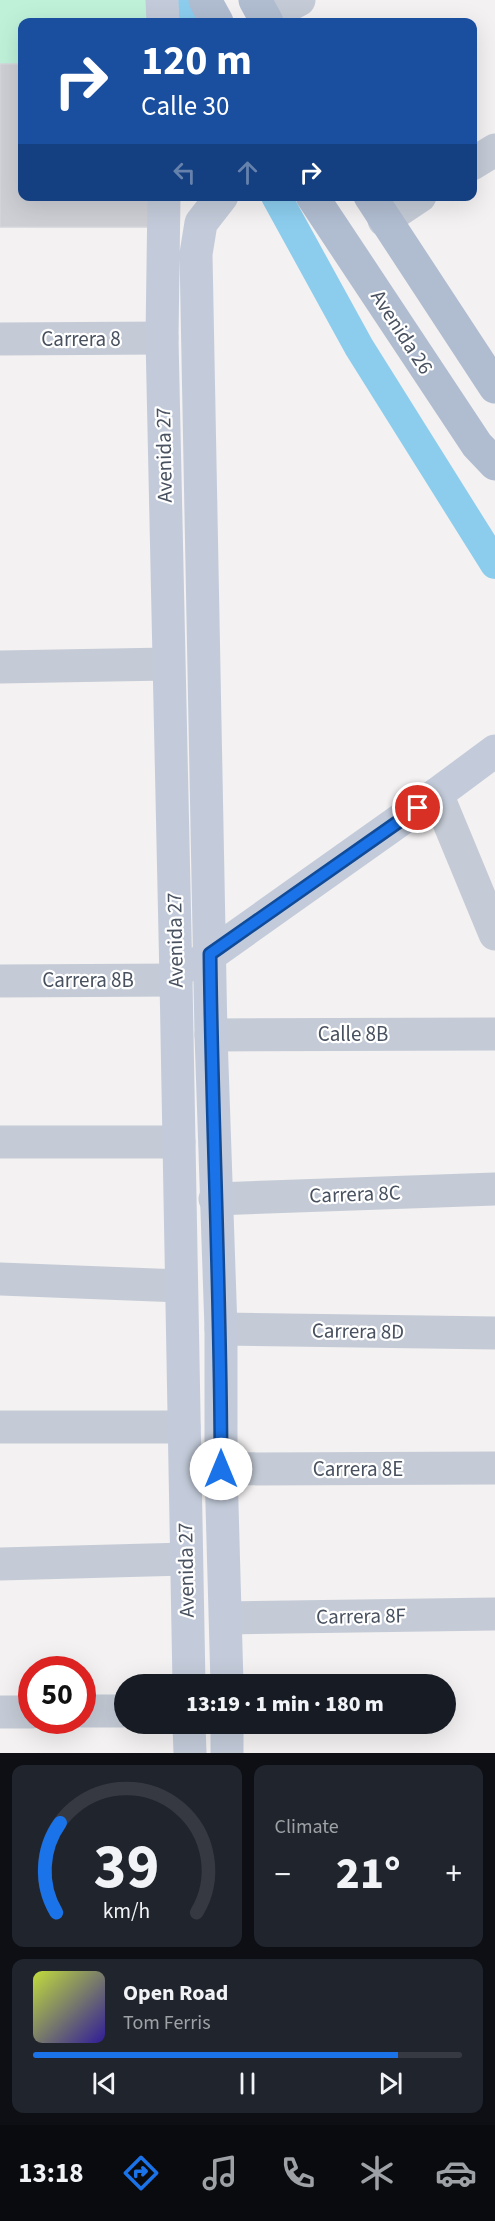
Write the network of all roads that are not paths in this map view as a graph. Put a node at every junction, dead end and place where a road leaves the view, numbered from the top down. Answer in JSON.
{"nodes":[{"id":1,"x":162,"y":0,"type":"edge"},
{"id":2,"x":205,"y":0,"type":"edge"},
{"id":3,"x":299,"y":0,"type":"edge"},
{"id":4,"x":262,"y":14,"type":"edge"},
{"id":5,"x":163,"y":18,"type":"edge"},
{"id":6,"x":215,"y":18,"type":"edge"},
{"id":7,"x":495,"y":150,"type":"edge"},
{"id":8,"x":477,"y":161,"type":"edge"},
{"id":9,"x":164,"y":201,"type":"edge"},
{"id":10,"x":218,"y":201,"type":"edge"},
{"id":11,"x":315,"y":201,"type":"edge"},
{"id":12,"x":402,"y":201,"type":"edge"},
{"id":13,"x":377,"y":208,"type":"edge"},
{"id":14,"x":0,"y":339,"type":"edge"},
{"id":15,"x":162,"y":339,"type":"junction"},
{"id":16,"x":495,"y":387,"type":"edge"},
{"id":17,"x":495,"y":465,"type":"edge"},
{"id":18,"x":168,"y":664,"type":"junction"},
{"id":19,"x":0,"y":667,"type":"edge"},
{"id":20,"x":495,"y":751,"type":"edge"},
{"id":21,"x":437,"y":794,"type":"junction"},
{"id":22,"x":495,"y":934,"type":"edge"},
{"id":23,"x":210,"y":954,"type":"junction"},
{"id":24,"x":176,"y":980,"type":"junction"},
{"id":25,"x":0,"y":981,"type":"edge"},
{"id":26,"x":495,"y":1034,"type":"edge"},
{"id":27,"x":211,"y":1035,"type":"junction"},
{"id":28,"x":0,"y":1142,"type":"edge"},
{"id":29,"x":179,"y":1142,"type":"junction"},
{"id":30,"x":495,"y":1189,"type":"edge"},
{"id":31,"x":215,"y":1199,"type":"junction"},
{"id":32,"x":0,"y":1279,"type":"edge"},
{"id":33,"x":182,"y":1286,"type":"junction"},
{"id":34,"x":221,"y":1329,"type":"junction"},
{"id":35,"x":495,"y":1333,"type":"edge"},
{"id":36,"x":0,"y":1427,"type":"edge"},
{"id":37,"x":184,"y":1427,"type":"junction"},
{"id":38,"x":495,"y":1468,"type":"edge"},
{"id":39,"x":221,"y":1469,"type":"junction"},
{"id":40,"x":186,"y":1559,"type":"junction"},
{"id":41,"x":0,"y":1564,"type":"edge"},
{"id":42,"x":495,"y":1614,"type":"edge"},
{"id":43,"x":226,"y":1618,"type":"junction"},
{"id":44,"x":189,"y":1674,"type":"edge"},
{"id":45,"x":227,"y":1674,"type":"edge"},
{"id":46,"x":114,"y":1711,"type":"edge"},
{"id":47,"x":0,"y":1712,"type":"edge"},
{"id":48,"x":18,"y":1712,"type":"edge"},
{"id":49,"x":96,"y":1712,"type":"edge"},
{"id":50,"x":189,"y":1734,"type":"edge"},
{"id":51,"x":227,"y":1734,"type":"edge"},
{"id":52,"x":190,"y":1753,"type":"edge"},
{"id":53,"x":227,"y":1753,"type":"edge"}],
"edges":[{"from":1,"to":5,"type":"main road"},
{"from":2,"to":6,"type":"main road"},
{"from":3,"to":4,"type":"street"},
{"from":7,"to":8,"type":"street"},
{"from":9,"to":15,"type":"main road","name":"Avenida 27"},
{"from":10,"to":23,"type":"main road","name":"Avenida 27"},
{"from":11,"to":17,"type":"main road","name":"Avenida 26"},
{"from":12,"to":13,"type":"street"},
{"from":13,"to":16,"type":"main road"},
{"from":14,"to":15,"type":"street","name":"Carrera 8"},
{"from":15,"to":18,"type":"main road","name":"Avenida 27"},
{"from":18,"to":19,"type":"street"},
{"from":18,"to":24,"type":"main road","name":"Avenida 27"},
{"from":20,"to":21,"type":"main road"},
{"from":21,"to":22,"type":"street"},
{"from":21,"to":23,"type":"main road"},
{"from":23,"to":24,"type":"main road"},
{"from":23,"to":27,"type":"main road","name":"Avenida 27"},
{"from":24,"to":25,"type":"street","name":"Carrera 8B"},
{"from":24,"to":29,"type":"main road","name":"Avenida 27"},
{"from":26,"to":27,"type":"street","name":"Calle 8B"},
{"from":27,"to":31,"type":"main road","name":"Avenida 27"},
{"from":28,"to":29,"type":"street"},
{"from":29,"to":33,"type":"main road","name":"Avenida 27"},
{"from":30,"to":31,"type":"street","name":"Carrera 8C"},
{"from":31,"to":34,"type":"main road","name":"Avenida 27"},
{"from":32,"to":33,"type":"street"},
{"from":33,"to":37,"type":"main road","name":"Avenida 27"},
{"from":34,"to":35,"type":"street","name":"Carrera 8D"},
{"from":34,"to":39,"type":"main road","name":"Avenida 27"},
{"from":36,"to":37,"type":"street"},
{"from":37,"to":40,"type":"main road","name":"Avenida 27"},
{"from":38,"to":39,"type":"street","name":"Carrera 8E"},
{"from":39,"to":43,"type":"main road","name":"Avenida 27"},
{"from":40,"to":41,"type":"street"},
{"from":40,"to":44,"type":"main road","name":"Avenida 27"},
{"from":42,"to":43,"type":"street","name":"Carrera 8F"},
{"from":43,"to":45,"type":"main road","name":"Avenida 27"},
{"from":46,"to":49,"type":"street"},
{"from":47,"to":48,"type":"street"},
{"from":50,"to":52,"type":"main road"},
{"from":51,"to":53,"type":"main road"}]}
